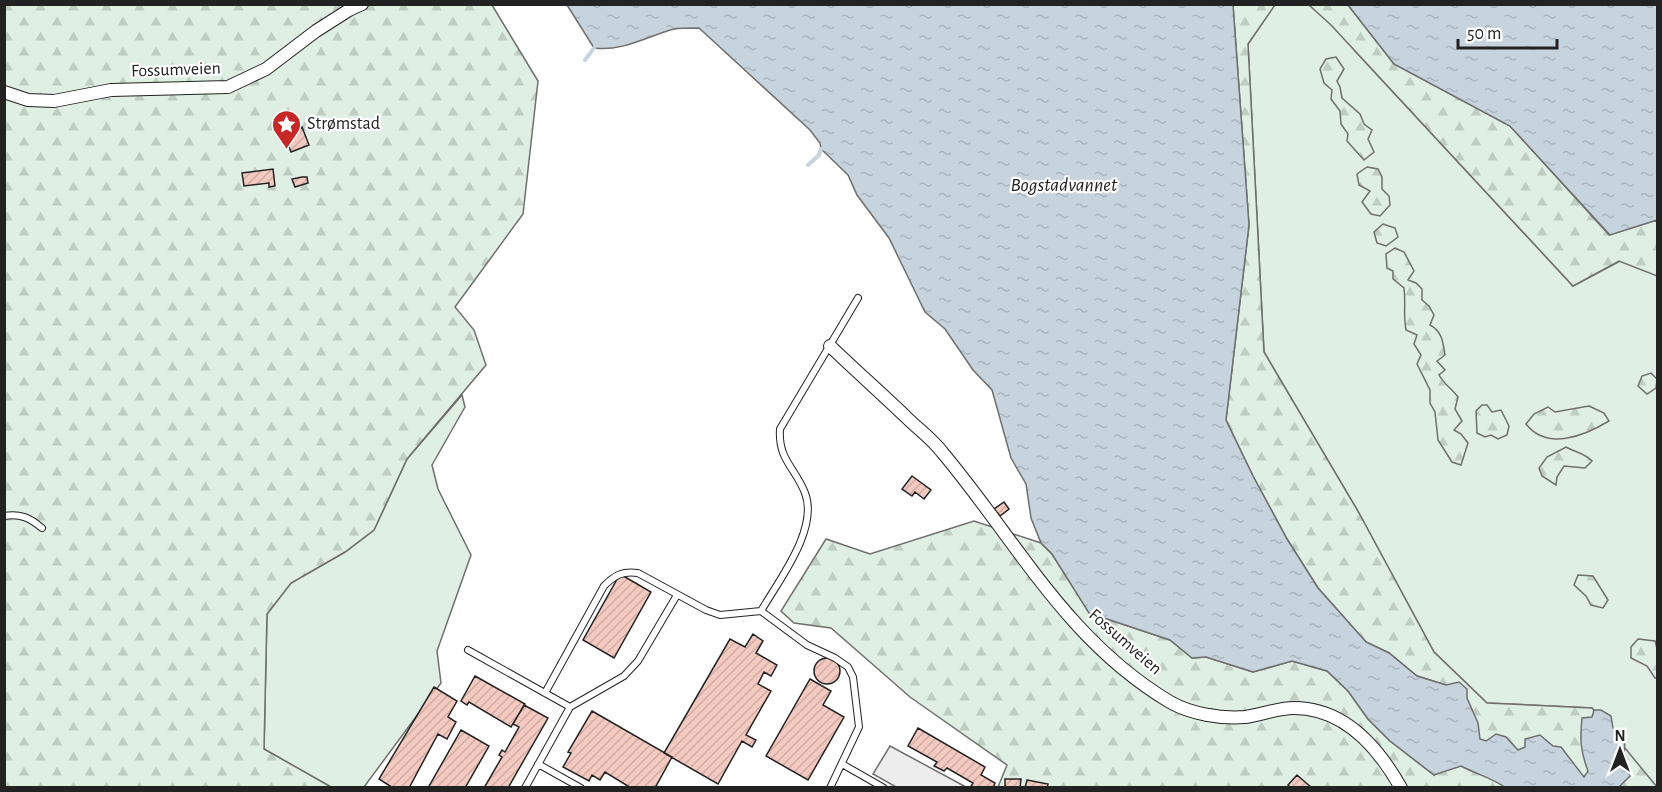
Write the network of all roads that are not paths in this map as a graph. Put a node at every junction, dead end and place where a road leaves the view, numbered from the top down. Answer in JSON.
{"nodes":[{"id":1,"x":362,"y":4,"type":"edge"},
{"id":2,"x":4,"y":92,"type":"edge"},
{"id":3,"x":858,"y":298,"type":"dead end"},
{"id":4,"x":830,"y":346,"type":"junction"},
{"id":5,"x":4,"y":516,"type":"edge"},
{"id":6,"x":42,"y":528,"type":"dead end"},
{"id":7,"x":677,"y":595,"type":"junction"},
{"id":8,"x":761,"y":611,"type":"junction"},
{"id":9,"x":468,"y":650,"type":"dead end"},
{"id":10,"x":545,"y":693,"type":"junction"},
{"id":11,"x":570,"y":707,"type":"junction"},
{"id":12,"x":538,"y":764,"type":"junction"},
{"id":13,"x":842,"y":764,"type":"junction"},
{"id":14,"x":525,"y":788,"type":"edge"},
{"id":15,"x":581,"y":788,"type":"edge"},
{"id":16,"x":830,"y":788,"type":"edge"},
{"id":17,"x":884,"y":788,"type":"edge"},
{"id":18,"x":1401,"y":788,"type":"edge"}],
"edges":[{"from":1,"to":2,"type":"street","name":"Fossumveien"},
{"from":3,"to":4,"type":"lane"},
{"from":4,"to":8,"type":"lane"},
{"from":4,"to":18,"type":"street","name":"Fossumveien"},
{"from":5,"to":6,"type":"lane"},
{"from":7,"to":8,"type":"lane"},
{"from":7,"to":10,"type":"lane"},
{"from":7,"to":11,"type":"lane"},
{"from":8,"to":13,"type":"lane"},
{"from":9,"to":10,"type":"lane"},
{"from":10,"to":11,"type":"lane"},
{"from":11,"to":12,"type":"lane"},
{"from":12,"to":14,"type":"lane"},
{"from":12,"to":15,"type":"lane"},
{"from":13,"to":16,"type":"lane"},
{"from":13,"to":17,"type":"lane"}]}
